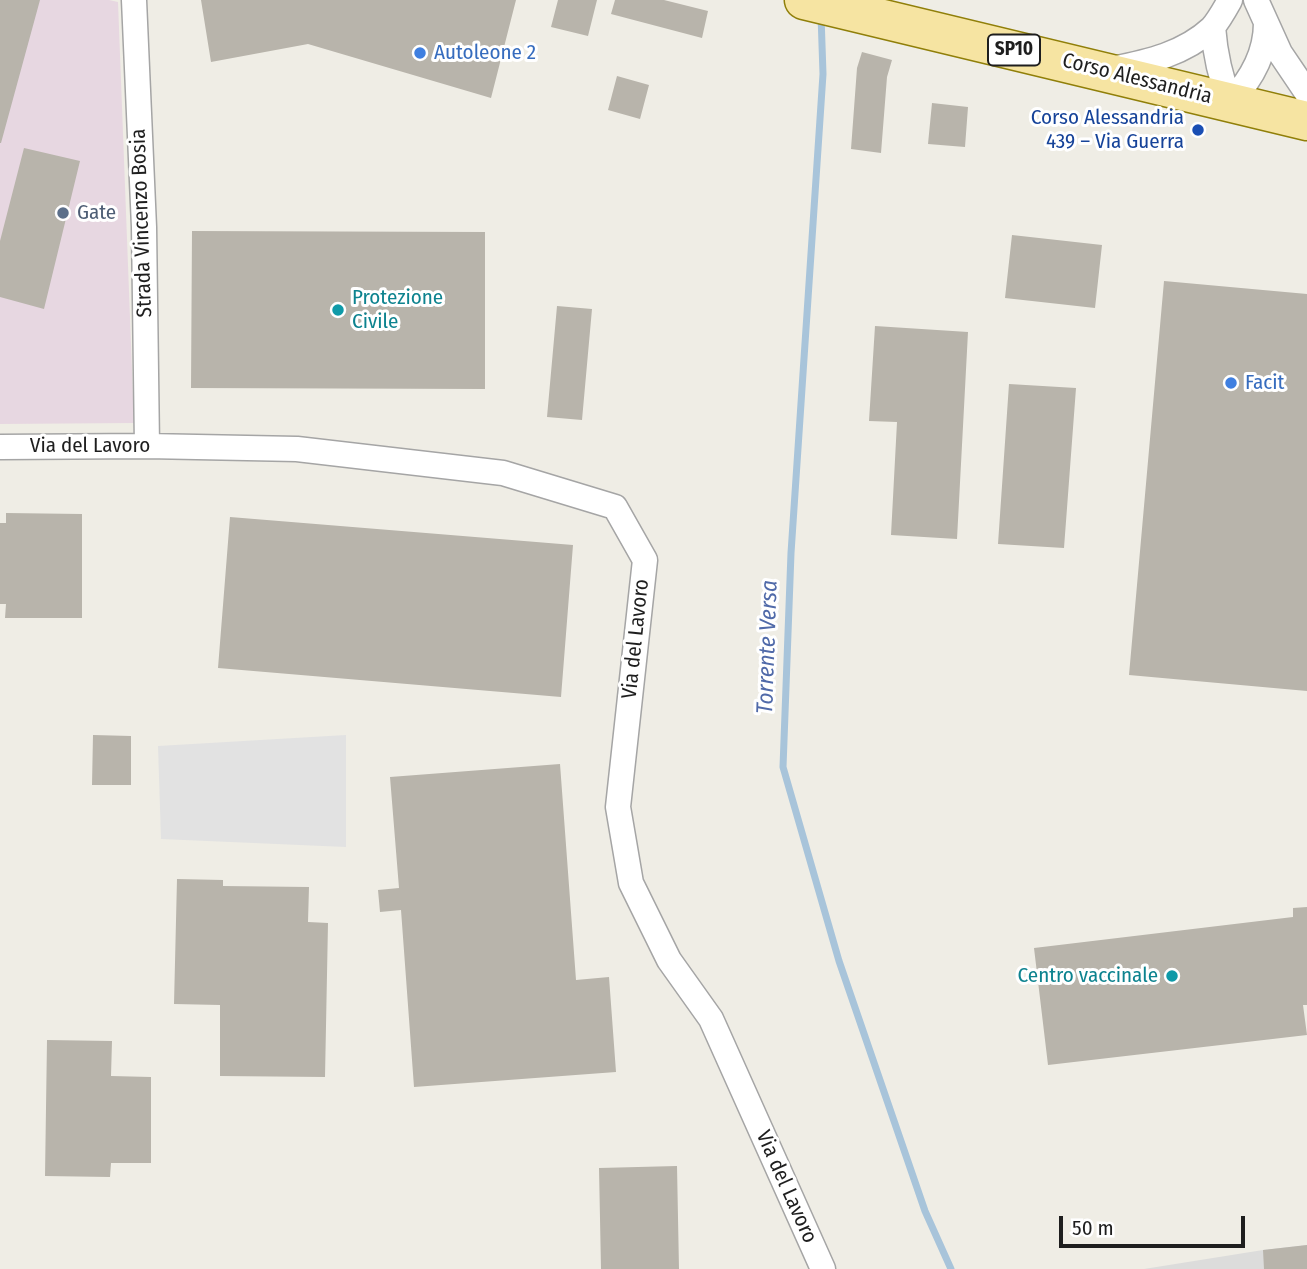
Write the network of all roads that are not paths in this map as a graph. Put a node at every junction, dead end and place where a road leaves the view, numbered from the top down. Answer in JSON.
{"nodes":[{"id":1,"x":134,"y":0,"type":"edge"},
{"id":2,"x":804,"y":0,"type":"edge"},
{"id":3,"x":1230,"y":0,"type":"edge"},
{"id":4,"x":1256,"y":0,"type":"edge"},
{"id":5,"x":1266,"y":23,"type":"junction"},
{"id":6,"x":1213,"y":26,"type":"junction"},
{"id":7,"x":1105,"y":71,"type":"junction"},
{"id":8,"x":1307,"y":93,"type":"edge"},
{"id":9,"x":1230,"y":102,"type":"junction"},
{"id":10,"x":1307,"y":121,"type":"edge"},
{"id":11,"x":147,"y":446,"type":"junction"},
{"id":12,"x":0,"y":447,"type":"edge"},
{"id":13,"x":824,"y":1269,"type":"edge"}],
"edges":[{"from":1,"to":11,"type":"street","name":"Strada Vincenzo Bosia"},
{"from":2,"to":7,"type":"main road","name":"Corso Alessandria","number":"SP10"},
{"from":3,"to":6,"type":"street"},
{"from":4,"to":5,"type":"street"},
{"from":5,"to":8,"type":"street"},
{"from":5,"to":9,"type":"street"},
{"from":6,"to":7,"type":"street"},
{"from":6,"to":9,"type":"street"},
{"from":7,"to":9,"type":"main road","name":"Corso Alessandria","number":"SP10"},
{"from":9,"to":10,"type":"main road","name":"Corso Alessandria","number":"SP10"},
{"from":11,"to":12,"type":"street","name":"Via del Lavoro"},
{"from":11,"to":13,"type":"street","name":"Via del Lavoro"}]}
